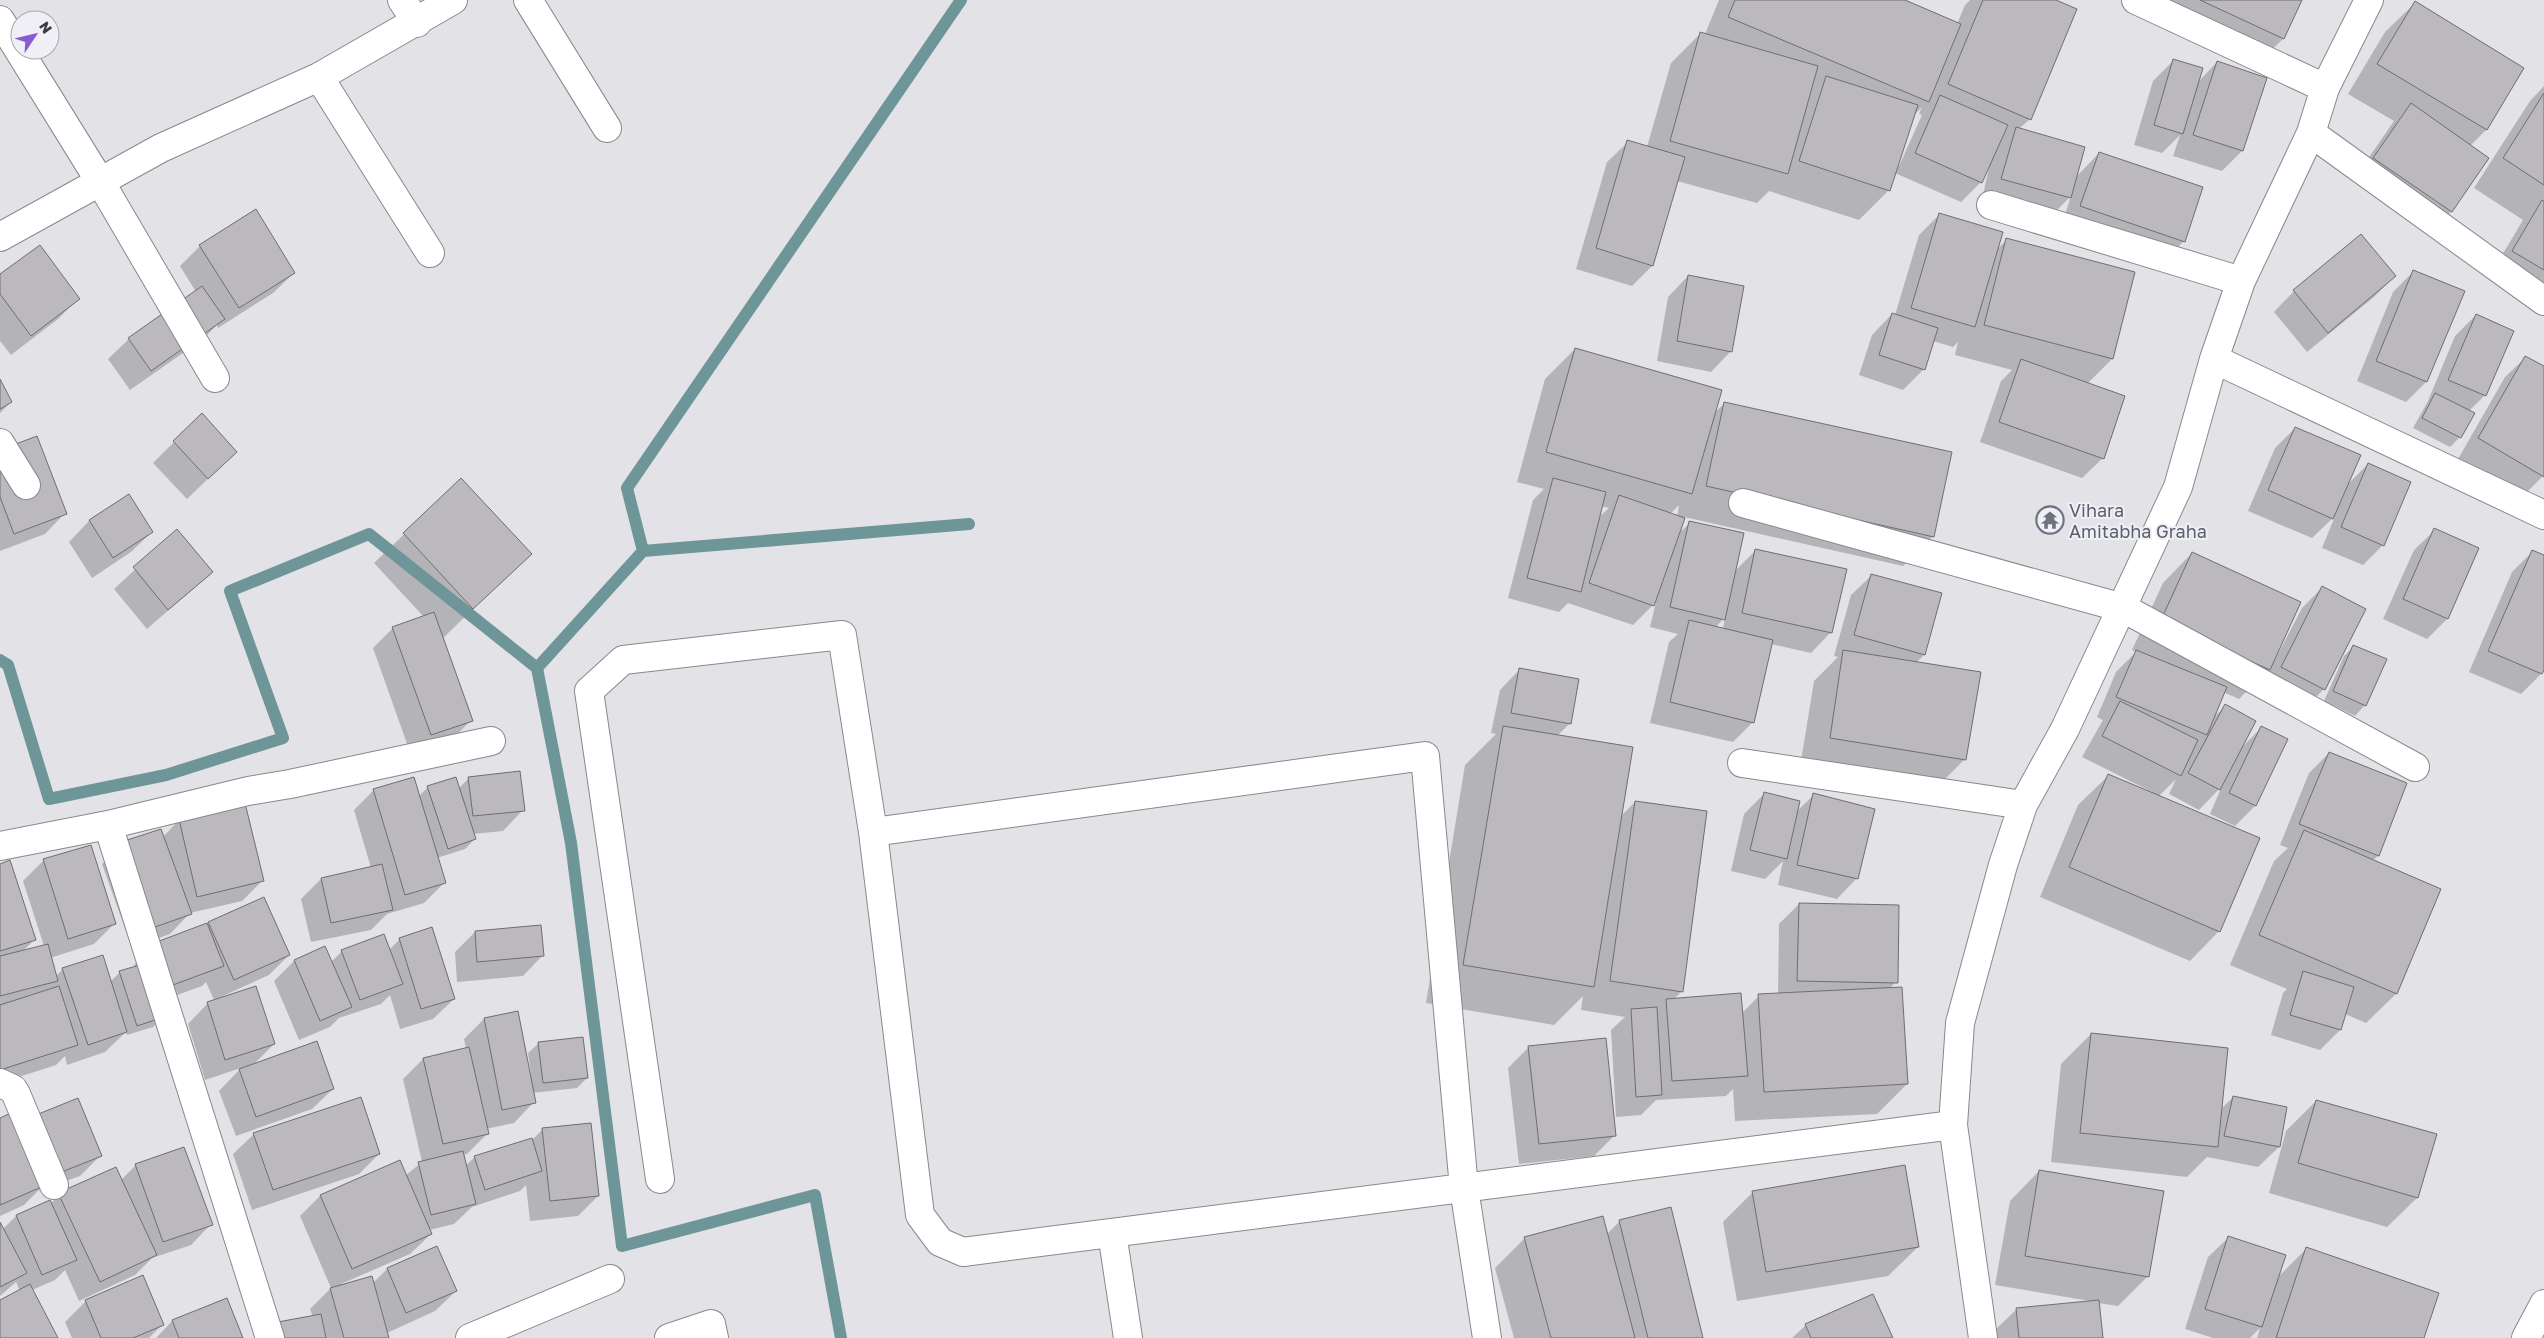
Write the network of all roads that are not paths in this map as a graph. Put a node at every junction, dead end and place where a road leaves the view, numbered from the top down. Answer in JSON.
{"nodes":[{"id":1,"x":402,"y":0,"type":"edge"},
{"id":2,"x":453,"y":0,"type":"edge"},
{"id":3,"x":528,"y":0,"type":"edge"},
{"id":4,"x":2136,"y":0,"type":"edge"},
{"id":5,"x":2369,"y":0,"type":"edge"},
{"id":6,"x":0,"y":20,"type":"edge"},
{"id":7,"x":417,"y":23,"type":"junction"},
{"id":8,"x":319,"y":77,"type":"junction"},
{"id":9,"x":2324,"y":88,"type":"junction"},
{"id":10,"x":607,"y":128,"type":"dead end"},
{"id":11,"x":2311,"y":133,"type":"junction"},
{"id":12,"x":101,"y":183,"type":"junction"},
{"id":13,"x":1991,"y":205,"type":"dead end"},
{"id":14,"x":0,"y":237,"type":"edge"},
{"id":15,"x":430,"y":253,"type":"dead end"},
{"id":16,"x":2241,"y":281,"type":"junction"},
{"id":17,"x":2544,"y":301,"type":"edge"},
{"id":18,"x":2214,"y":359,"type":"junction"},
{"id":19,"x":215,"y":378,"type":"dead end"},
{"id":20,"x":0,"y":443,"type":"edge"},
{"id":21,"x":26,"y":485,"type":"dead end"},
{"id":22,"x":1743,"y":503,"type":"dead end"},
{"id":23,"x":2544,"y":516,"type":"edge"},
{"id":24,"x":2123,"y":608,"type":"junction"},
{"id":25,"x":491,"y":741,"type":"dead end"},
{"id":26,"x":1742,"y":763,"type":"dead end"},
{"id":27,"x":2415,"y":766,"type":"dead end"},
{"id":28,"x":2023,"y":806,"type":"junction"},
{"id":29,"x":108,"y":825,"type":"junction"},
{"id":30,"x":873,"y":832,"type":"junction"},
{"id":31,"x":0,"y":846,"type":"edge"},
{"id":32,"x":0,"y":1083,"type":"edge"},
{"id":33,"x":1953,"y":1125,"type":"junction"},
{"id":34,"x":660,"y":1179,"type":"dead end"},
{"id":35,"x":54,"y":1185,"type":"dead end"},
{"id":36,"x":1464,"y":1188,"type":"junction"},
{"id":37,"x":1112,"y":1233,"type":"junction"},
{"id":38,"x":610,"y":1280,"type":"dead end"},
{"id":39,"x":2544,"y":1304,"type":"edge"},
{"id":40,"x":270,"y":1338,"type":"edge"},
{"id":41,"x":470,"y":1338,"type":"edge"},
{"id":42,"x":669,"y":1338,"type":"edge"},
{"id":43,"x":714,"y":1338,"type":"edge"},
{"id":44,"x":1128,"y":1338,"type":"edge"},
{"id":45,"x":1487,"y":1338,"type":"edge"},
{"id":46,"x":1983,"y":1338,"type":"edge"},
{"id":47,"x":2526,"y":1338,"type":"edge"}],
"edges":[{"from":1,"to":7,"type":"street"},
{"from":2,"to":7,"type":"street"},
{"from":3,"to":10,"type":"street"},
{"from":4,"to":9,"type":"street"},
{"from":5,"to":9,"type":"street"},
{"from":6,"to":12,"type":"street"},
{"from":7,"to":8,"type":"street"},
{"from":8,"to":12,"type":"street"},
{"from":8,"to":15,"type":"street"},
{"from":9,"to":11,"type":"street"},
{"from":11,"to":16,"type":"street"},
{"from":11,"to":17,"type":"street"},
{"from":12,"to":14,"type":"street"},
{"from":12,"to":19,"type":"street"},
{"from":13,"to":16,"type":"street"},
{"from":16,"to":18,"type":"street"},
{"from":18,"to":23,"type":"street"},
{"from":18,"to":24,"type":"street"},
{"from":20,"to":21,"type":"street"},
{"from":22,"to":24,"type":"street"},
{"from":24,"to":27,"type":"street"},
{"from":24,"to":28,"type":"street"},
{"from":25,"to":29,"type":"street"},
{"from":26,"to":28,"type":"street"},
{"from":28,"to":33,"type":"street"},
{"from":29,"to":31,"type":"street"},
{"from":29,"to":40,"type":"street"},
{"from":30,"to":34,"type":"street"},
{"from":30,"to":36,"type":"street"},
{"from":30,"to":37,"type":"street"},
{"from":32,"to":35,"type":"street"},
{"from":33,"to":36,"type":"street"},
{"from":33,"to":46,"type":"street"},
{"from":36,"to":37,"type":"street"},
{"from":36,"to":45,"type":"street"},
{"from":37,"to":44,"type":"street"},
{"from":38,"to":41,"type":"street"},
{"from":39,"to":47,"type":"street"},
{"from":42,"to":43,"type":"street"}]}
